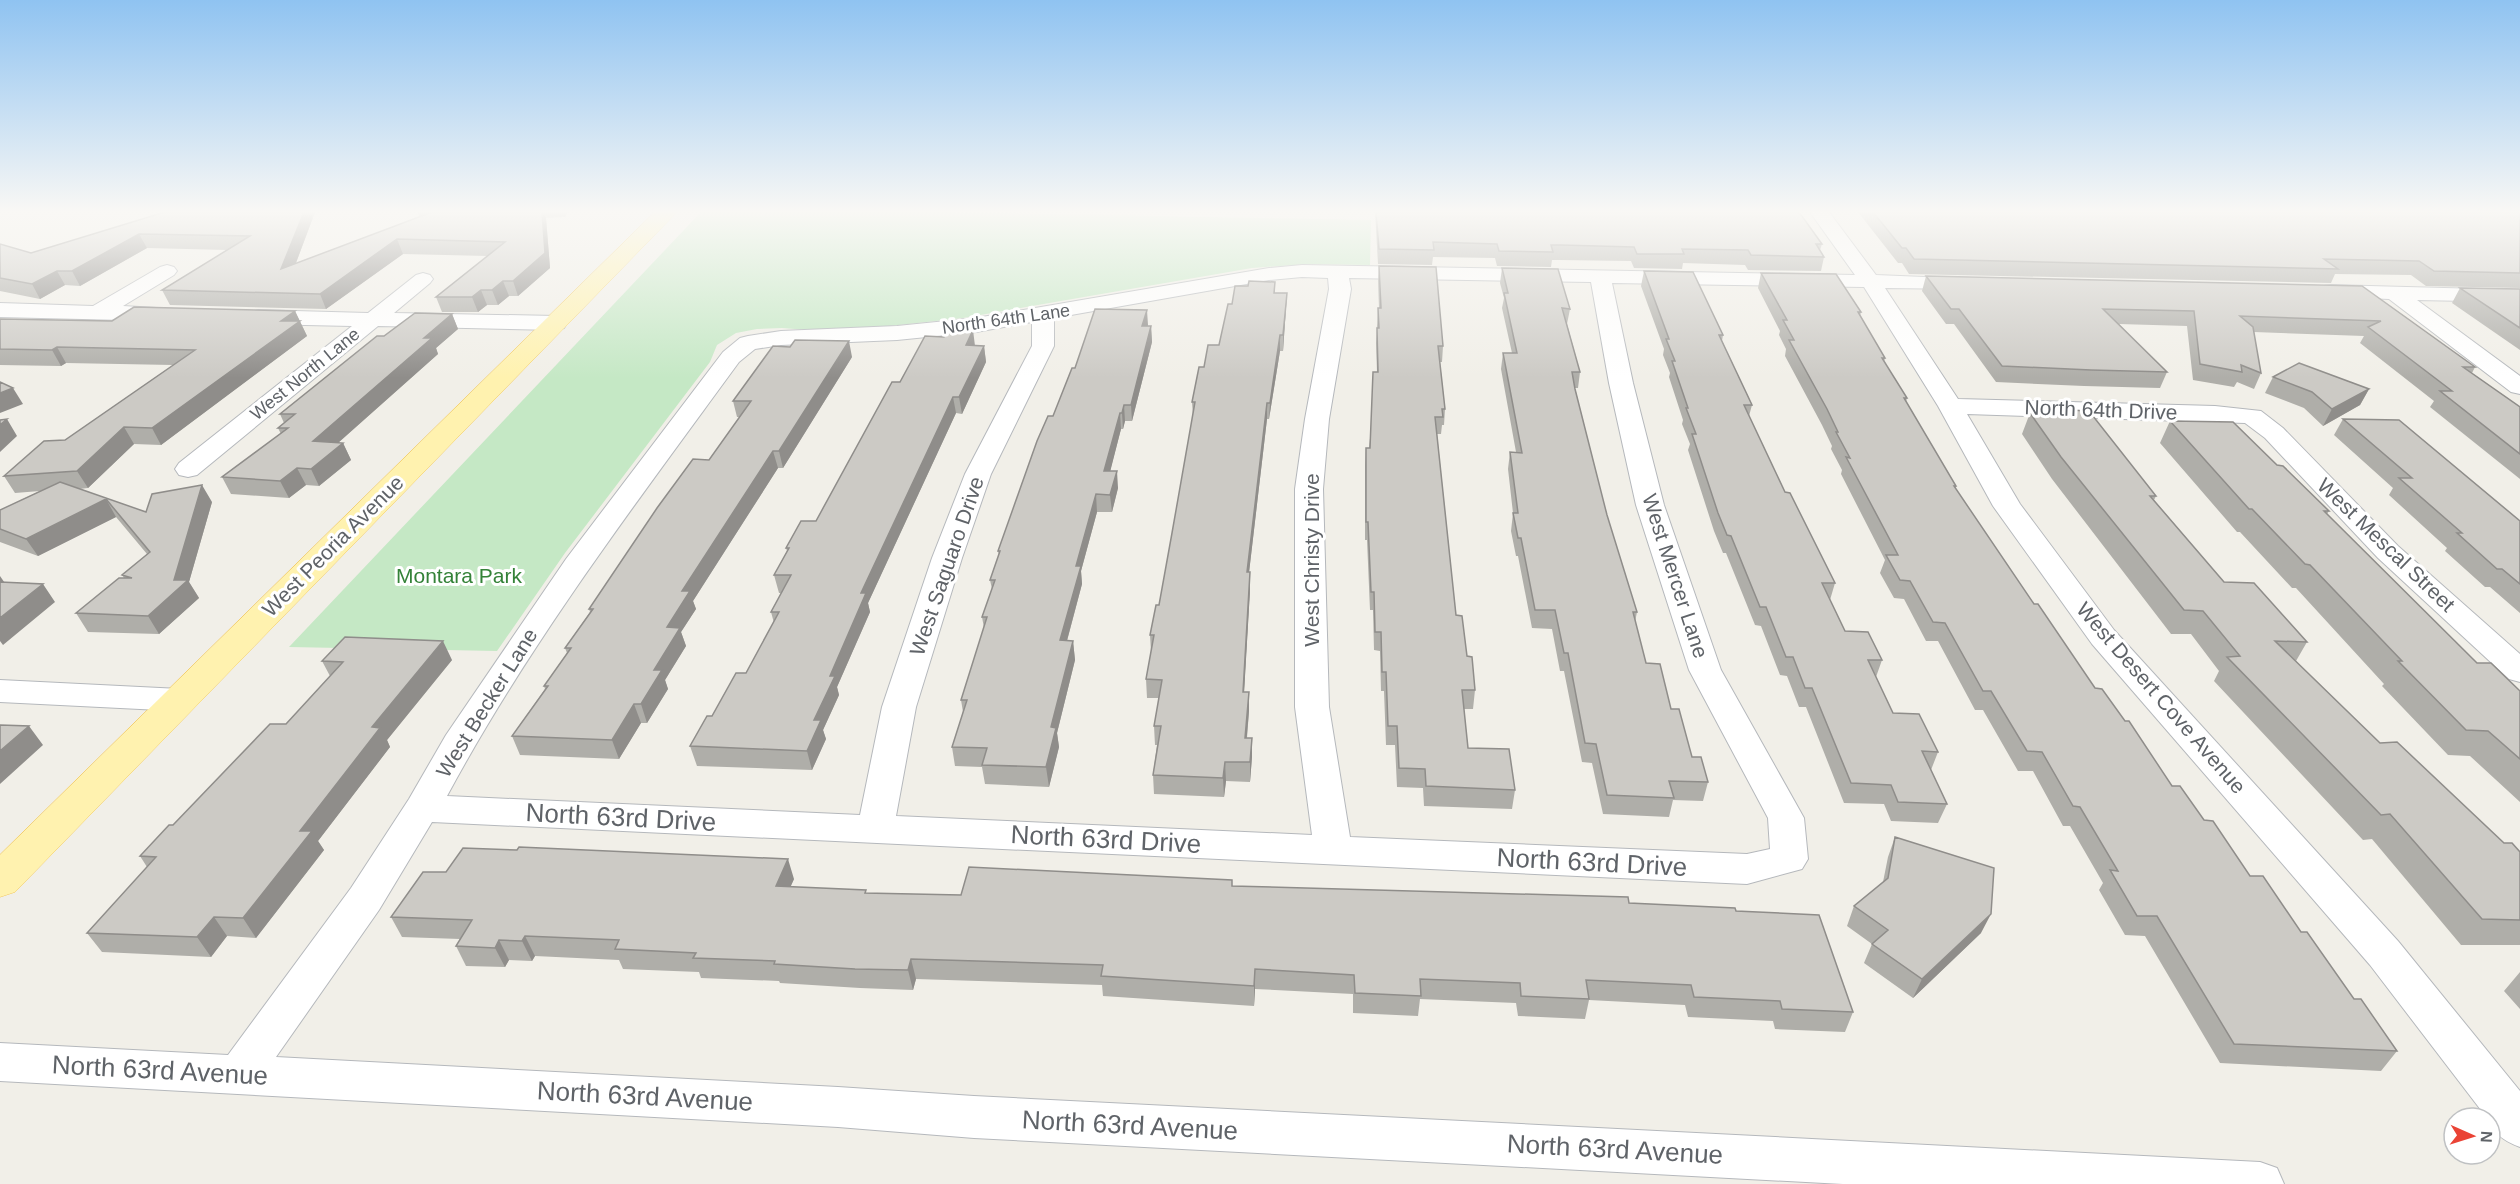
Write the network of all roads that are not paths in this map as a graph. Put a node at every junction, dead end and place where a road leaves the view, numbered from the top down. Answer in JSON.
{"nodes":[{"id":1,"x":612,"y":267,"type":"edge"},
{"id":2,"x":1860,"y":267,"type":"edge"},
{"id":3,"x":166,"y":271,"type":"dead end"},
{"id":4,"x":1338,"y":271,"type":"junction"},
{"id":5,"x":1600,"y":277,"type":"junction"},
{"id":6,"x":423,"y":279,"type":"dead end"},
{"id":7,"x":1870,"y":281,"type":"junction"},
{"id":8,"x":1989,"y":283,"type":"edge"},
{"id":9,"x":2310,"y":290,"type":"edge"},
{"id":10,"x":2393,"y":292,"type":"junction"},
{"id":11,"x":2520,"y":296,"type":"edge"},
{"id":12,"x":0,"y":310,"type":"edge"},
{"id":13,"x":98,"y":312,"type":"junction"},
{"id":14,"x":1043,"y":314,"type":"junction"},
{"id":15,"x":180,"y":315,"type":"edge"},
{"id":16,"x":237,"y":316,"type":"edge"},
{"id":17,"x":373,"y":320,"type":"junction"},
{"id":18,"x":556,"y":323,"type":"junction"},
{"id":19,"x":748,"y":343,"type":"joint"},
{"id":20,"x":2520,"y":387,"type":"edge"},
{"id":21,"x":1950,"y":405,"type":"junction"},
{"id":22,"x":2252,"y":416,"type":"joint"},
{"id":23,"x":188,"y":469,"type":"dead end"},
{"id":24,"x":2520,"y":672,"type":"edge"},
{"id":25,"x":0,"y":691,"type":"edge"},
{"id":26,"x":180,"y":700,"type":"junction"},
{"id":27,"x":422,"y":808,"type":"junction"},
{"id":28,"x":875,"y":829,"type":"junction"},
{"id":29,"x":1334,"y":850,"type":"junction"},
{"id":30,"x":1789,"y":859,"type":"joint"},
{"id":31,"x":0,"y":881,"type":"edge"},
{"id":32,"x":0,"y":1062,"type":"edge"},
{"id":33,"x":239,"y":1074,"type":"junction"},
{"id":34,"x":2520,"y":1126,"type":"edge"},
{"id":35,"x":2260,"y":1184,"type":"edge"}],
"edges":[{"from":1,"to":18,"type":"main road","name":"West Peoria Avenue"},
{"from":2,"to":7,"type":"street","name":"West Desert Cove Avenue"},
{"from":3,"to":13,"type":"street"},
{"from":4,"to":5,"type":"street","name":"North 64th Lane"},
{"from":4,"to":14,"type":"street","name":"North 64th Lane"},
{"from":4,"to":29,"type":"street","name":"West Christy Drive"},
{"from":5,"to":7,"type":"street","name":"North 64th Lane"},
{"from":5,"to":30,"type":"street","name":"West Mercer Lane"},
{"from":6,"to":17,"type":"street","name":"West North Lane"},
{"from":7,"to":8,"type":"street","name":"North 64th Lane"},
{"from":7,"to":21,"type":"street","name":"West Desert Cove Avenue"},
{"from":9,"to":10,"type":"street"},
{"from":10,"to":11,"type":"street"},
{"from":10,"to":20,"type":"street"},
{"from":12,"to":13,"type":"street"},
{"from":13,"to":15,"type":"street"},
{"from":14,"to":19,"type":"street","name":"North 64th Lane"},
{"from":14,"to":28,"type":"street","name":"West Saguaro Drive"},
{"from":16,"to":17,"type":"street"},
{"from":17,"to":18,"type":"street"},
{"from":17,"to":23,"type":"street","name":"West North Lane"},
{"from":18,"to":26,"type":"main road","name":"West Peoria Avenue"},
{"from":19,"to":27,"type":"street","name":"West Becker Lane"},
{"from":21,"to":22,"type":"street","name":"North 64th Drive"},
{"from":21,"to":34,"type":"street","name":"West Desert Cove Avenue"},
{"from":22,"to":24,"type":"street","name":"West Mescal Street"},
{"from":25,"to":26,"type":"street"},
{"from":26,"to":31,"type":"main road","name":"West Peoria Avenue"},
{"from":27,"to":28,"type":"street","name":"North 63rd Drive"},
{"from":27,"to":33,"type":"street","name":"West Becker Lane"},
{"from":28,"to":29,"type":"street","name":"North 63rd Drive"},
{"from":29,"to":30,"type":"street","name":"North 63rd Drive"},
{"from":32,"to":33,"type":"street","name":"North 63rd Avenue"},
{"from":33,"to":35,"type":"street","name":"North 63rd Avenue"}]}
